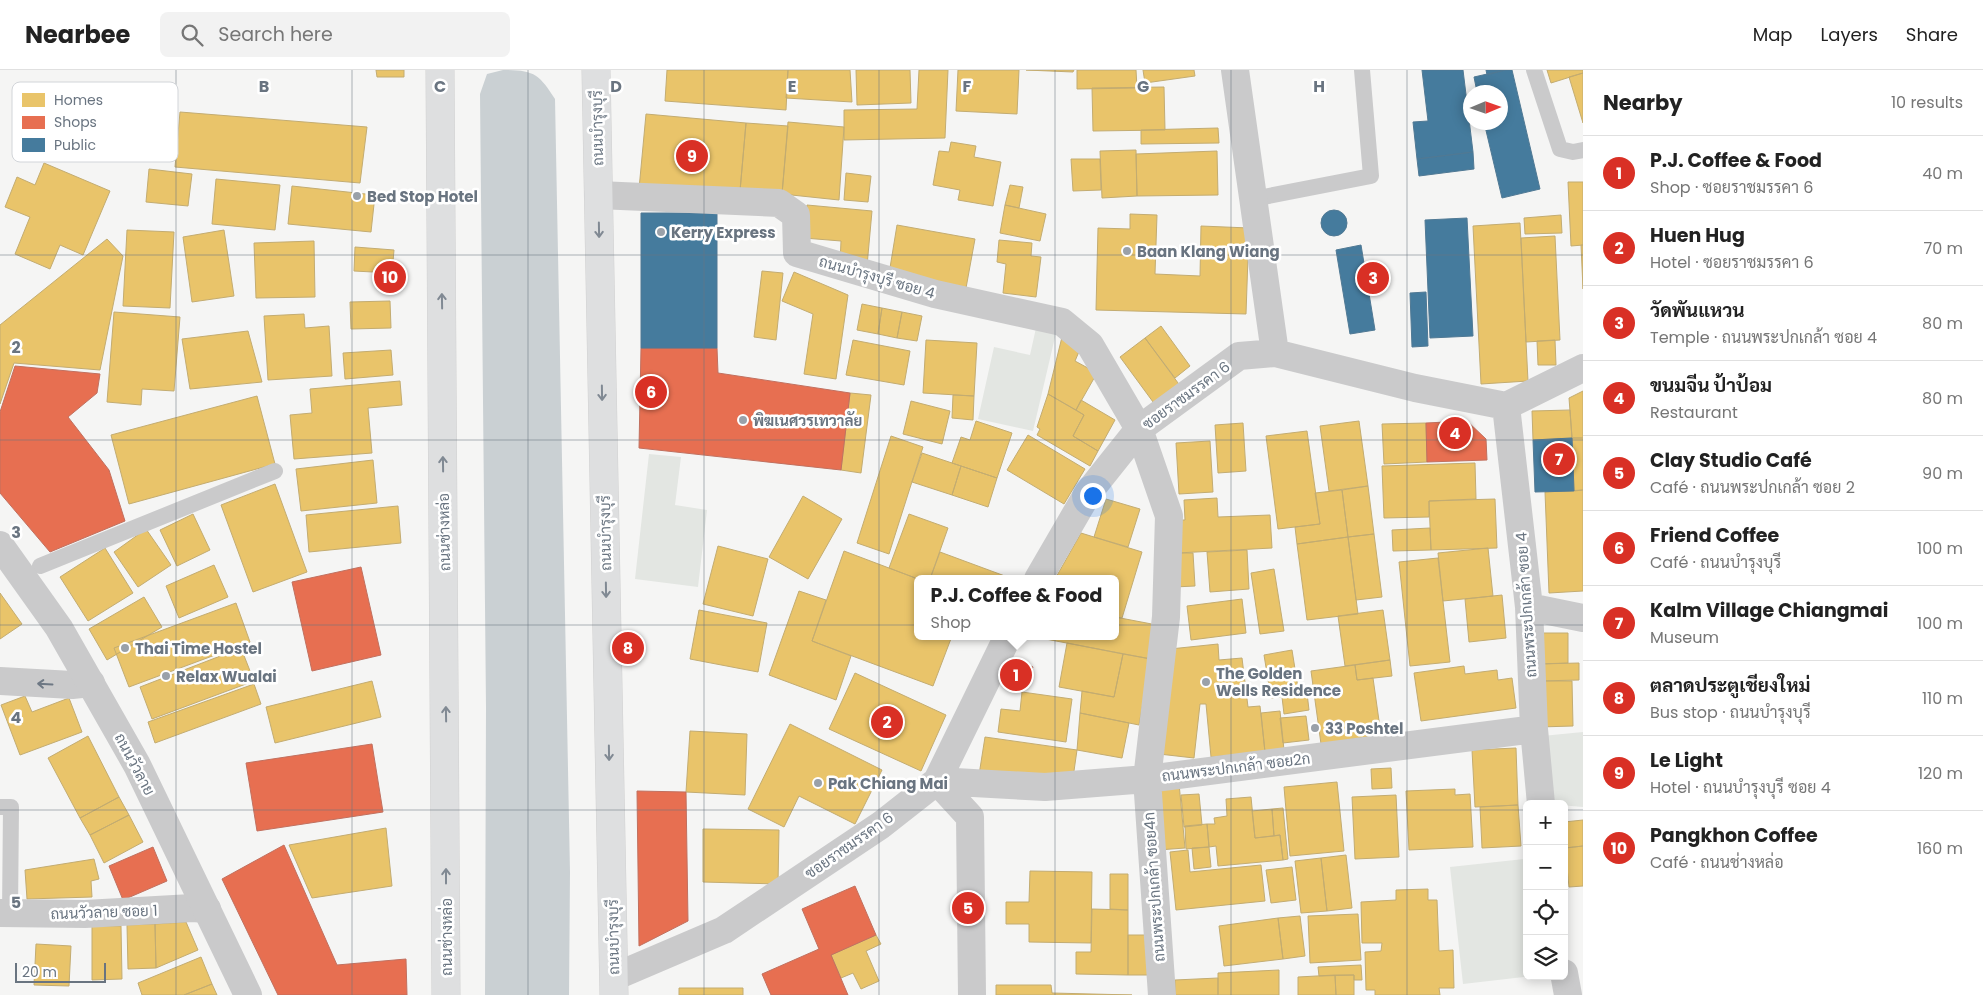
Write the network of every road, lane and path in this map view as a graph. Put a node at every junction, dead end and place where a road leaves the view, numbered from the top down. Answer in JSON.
{"nodes":[{"id":1,"x":440,"y":70,"type":"edge"},
{"id":2,"x":457,"y":70,"type":"edge"},
{"id":3,"x":578,"y":70,"type":"edge"},
{"id":4,"x":1235,"y":70,"type":"edge"},
{"id":5,"x":1362,"y":70,"type":"edge"},
{"id":6,"x":1534,"y":70,"type":"edge"},
{"id":7,"x":596,"y":82,"type":"edge"},
{"id":8,"x":440,"y":102,"type":"junction"},
{"id":9,"x":1583,"y":150,"type":"edge"},
{"id":10,"x":598,"y":195,"type":"junction"},
{"id":11,"x":1253,"y":199,"type":"junction"},
{"id":12,"x":1275,"y":353,"type":"junction"},
{"id":13,"x":1583,"y":368,"type":"edge"},
{"id":14,"x":1506,"y":406,"type":"junction"},
{"id":15,"x":1139,"y":429,"type":"junction"},
{"id":16,"x":275,"y":471,"type":"dead end"},
{"id":17,"x":0,"y":545,"type":"edge"},
{"id":18,"x":40,"y":566,"type":"dead end"},
{"id":19,"x":1040,"y":575,"type":"edge"},
{"id":20,"x":1529,"y":607,"type":"junction"},
{"id":21,"x":1583,"y":618,"type":"edge"},
{"id":22,"x":1006,"y":640,"type":"edge"},
{"id":23,"x":0,"y":681,"type":"edge"},
{"id":24,"x":91,"y":683,"type":"junction"},
{"id":25,"x":1534,"y":729,"type":"junction"},
{"id":26,"x":1147,"y":779,"type":"junction"},
{"id":27,"x":937,"y":781,"type":"junction"},
{"id":28,"x":1541,"y":800,"type":"edge"},
{"id":29,"x":0,"y":807,"type":"edge"},
{"id":30,"x":207,"y":909,"type":"junction"},
{"id":31,"x":5,"y":913,"type":"edge"},
{"id":32,"x":1565,"y":980,"type":"edge"},
{"id":33,"x":614,"y":986,"type":"edge"},
{"id":34,"x":248,"y":995,"type":"edge"},
{"id":35,"x":446,"y":995,"type":"edge"},
{"id":36,"x":972,"y":995,"type":"edge"},
{"id":37,"x":1162,"y":995,"type":"edge"},
{"id":38,"x":1568,"y":995,"type":"edge"}],
"edges":[{"from":1,"to":8,"type":"main road","name":"ถนนช่างหล่อ"},
{"from":2,"to":8,"type":"main road"},
{"from":3,"to":7,"type":"main road"},
{"from":4,"to":11,"type":"street"},
{"from":5,"to":11,"type":"lane"},
{"from":6,"to":9,"type":"lane"},
{"from":7,"to":10,"type":"main road","name":"ถนนบำรุงบุรี"},
{"from":35,"to":8,"type":"main road","name":"ถนนช่างหล่อ","one_way":true},
{"from":10,"to":15,"type":"street","name":"ถนนบำรุงบุรี ซอย 4"},
{"from":10,"to":33,"type":"main road","name":"ถนนบำรุงบุรี","one_way":true},
{"from":11,"to":12,"type":"street"},
{"from":12,"to":14,"type":"street"},
{"from":12,"to":15,"type":"street","name":"ซอยราชมรรคา 6"},
{"from":13,"to":14,"type":"street"},
{"from":14,"to":20,"type":"street","name":"ถนนพระปกเกล้า ซอย 4"},
{"from":15,"to":19,"type":"street","name":"ซอยราชมรรคา 6"},
{"from":15,"to":26,"type":"street","name":"ถนนพระปกเกล้า ซอย4ก"},
{"from":16,"to":18,"type":"lane"},
{"from":17,"to":24,"type":"street","name":"ถนนวัวลาย"},
{"from":20,"to":21,"type":"street"},
{"from":20,"to":25,"type":"street","name":"ถนนพระปกเกล้า ซอย 4"},
{"from":22,"to":27,"type":"street","name":"ซอยราชมรรคา 6"},
{"from":24,"to":23,"type":"street","one_way":true},
{"from":24,"to":30,"type":"street","name":"ถนนวัวลาย"},
{"from":25,"to":26,"type":"street","name":"ถนนพระปกเกล้า ซอย2ก"},
{"from":25,"to":28,"type":"street","name":"ถนนพระปกเกล้า ซอย 4"},
{"from":26,"to":27,"type":"street","name":"ถนนพระปกเกล้า ซอย2ก"},
{"from":26,"to":37,"type":"street","name":"ถนนพระปกเกล้า ซอย4ก"},
{"from":27,"to":33,"type":"street","name":"ซอยราชมรรคา 6"},
{"from":27,"to":36,"type":"street"},
{"from":29,"to":31,"type":"lane"},
{"from":30,"to":31,"type":"street","name":"ถนนวัวลาย ซอย 1"},
{"from":30,"to":34,"type":"street","name":"ถนนวัวลาย"},
{"from":32,"to":38,"type":"street"}]}
